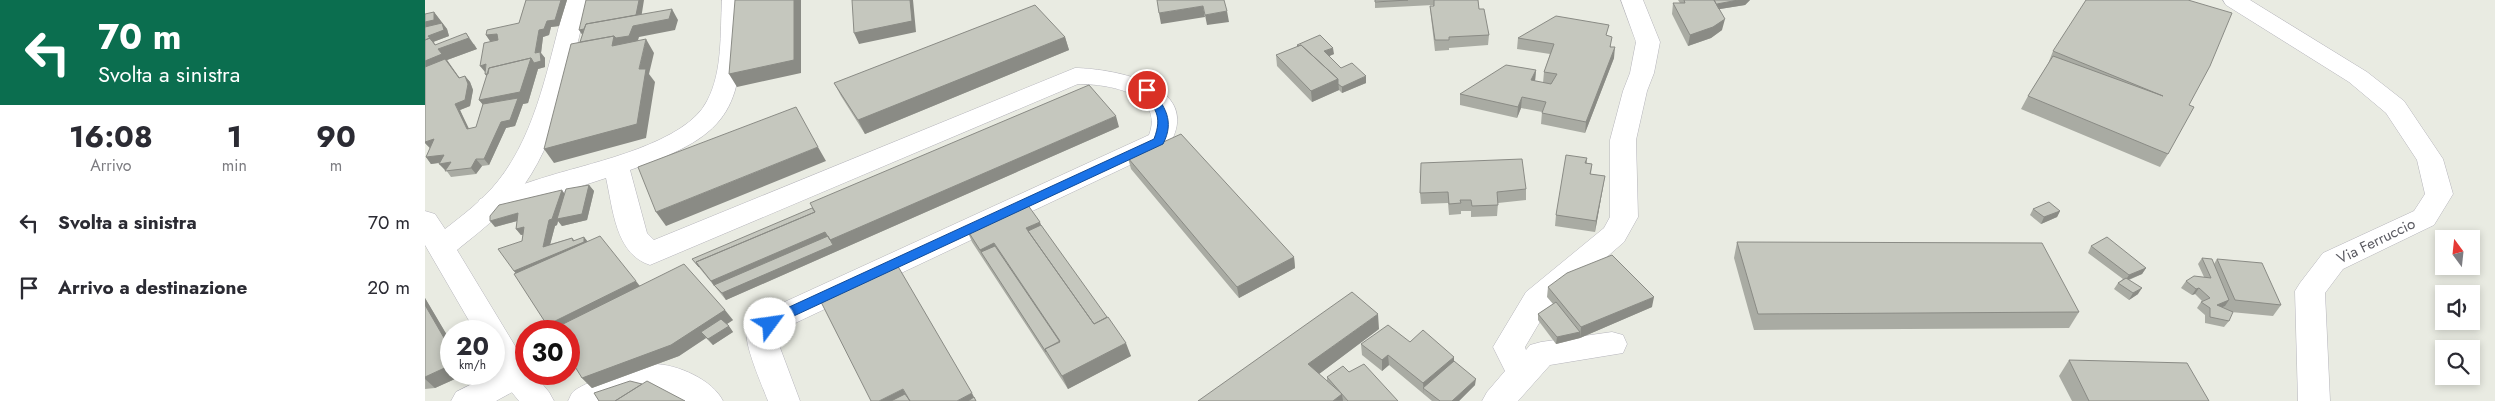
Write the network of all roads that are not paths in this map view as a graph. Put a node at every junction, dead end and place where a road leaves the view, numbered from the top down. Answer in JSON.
{"nodes":[{"id":1,"x":577,"y":0,"type":"edge"},
{"id":2,"x":733,"y":0,"type":"edge"},
{"id":3,"x":1632,"y":0,"type":"edge"},
{"id":4,"x":2233,"y":0,"type":"edge"},
{"id":5,"x":616,"y":166,"type":"junction"},
{"id":6,"x":490,"y":206,"type":"junction"},
{"id":7,"x":425,"y":221,"type":"edge"},
{"id":8,"x":442,"y":247,"type":"junction"},
{"id":9,"x":485,"y":320,"type":"edge"},
{"id":10,"x":1612,"y":344,"type":"dead end"},
{"id":11,"x":505,"y":355,"type":"edge"},
{"id":12,"x":515,"y":372,"type":"edge"},
{"id":13,"x":515,"y":375,"type":"edge"},
{"id":14,"x":1523,"y":375,"type":"junction"},
{"id":15,"x":525,"y":385,"type":"edge"},
{"id":16,"x":467,"y":401,"type":"edge"},
{"id":17,"x":538,"y":401,"type":"edge"},
{"id":18,"x":584,"y":401,"type":"edge"},
{"id":19,"x":707,"y":401,"type":"edge"},
{"id":20,"x":784,"y":401,"type":"edge"},
{"id":21,"x":1498,"y":401,"type":"edge"},
{"id":22,"x":2314,"y":401,"type":"edge"}],
"edges":[{"from":1,"to":6,"type":"street"},
{"from":2,"to":5,"type":"street"},
{"from":3,"to":14,"type":"street"},
{"from":4,"to":22,"type":"street","name":"Via Ferruccio"},
{"from":5,"to":6,"type":"street"},
{"from":5,"to":20,"type":"street"},
{"from":6,"to":8,"type":"street"},
{"from":7,"to":8,"type":"street"},
{"from":8,"to":9,"type":"street"},
{"from":10,"to":14,"type":"street"},
{"from":11,"to":12,"type":"street"},
{"from":13,"to":16,"type":"street"},
{"from":14,"to":21,"type":"street"},
{"from":15,"to":17,"type":"street"},
{"from":18,"to":19,"type":"street"}]}
